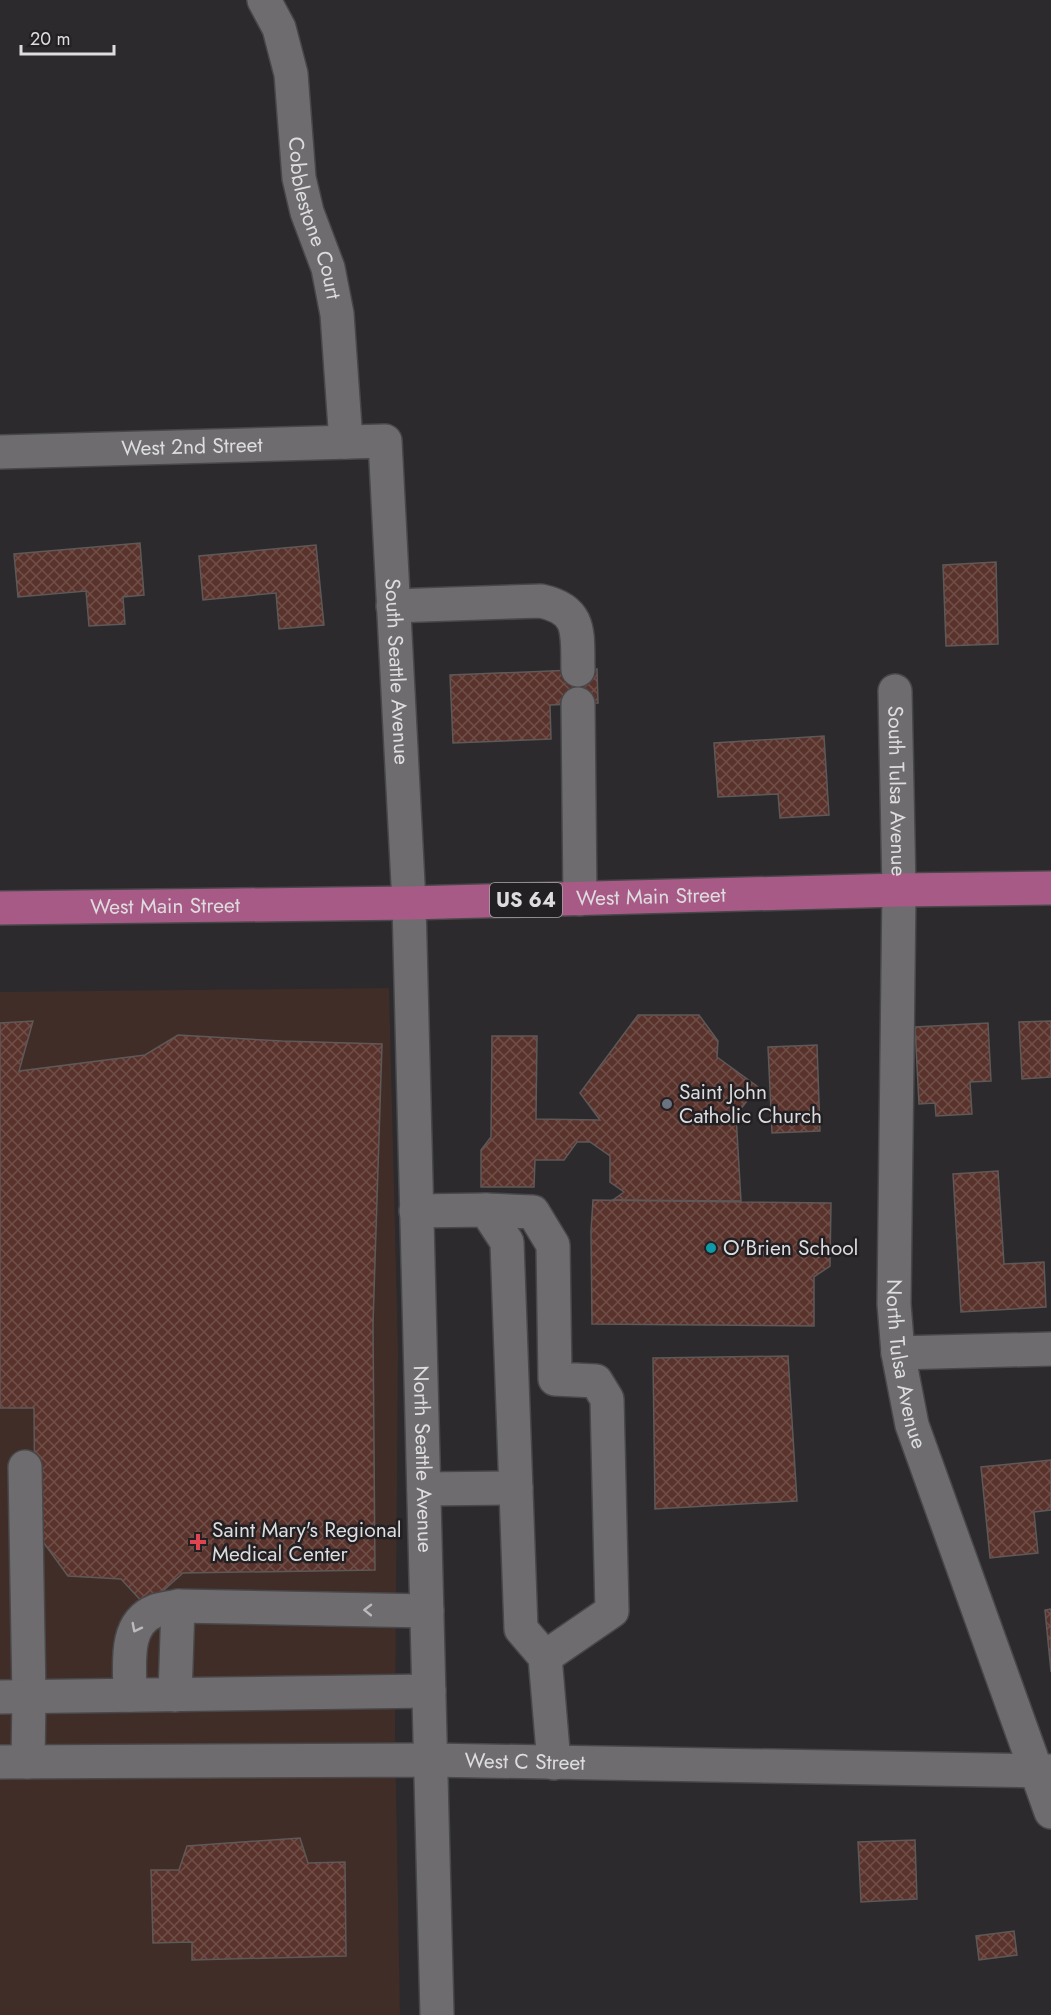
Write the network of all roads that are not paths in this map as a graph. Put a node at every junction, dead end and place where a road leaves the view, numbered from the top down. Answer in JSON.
{"nodes":[{"id":1,"x":264,"y":0,"type":"edge"},
{"id":2,"x":385,"y":441,"type":"joint"},
{"id":3,"x":346,"y":442,"type":"junction"},
{"id":4,"x":0,"y":452,"type":"edge"},
{"id":5,"x":393,"y":606,"type":"junction"},
{"id":6,"x":578,"y":670,"type":"dead end"},
{"id":7,"x":895,"y":691,"type":"dead end"},
{"id":8,"x":578,"y":704,"type":"dead end"},
{"id":9,"x":1051,"y":888,"type":"edge"},
{"id":10,"x":900,"y":890,"type":"junction"},
{"id":11,"x":580,"y":899,"type":"junction"},
{"id":12,"x":409,"y":903,"type":"junction"},
{"id":13,"x":0,"y":908,"type":"edge"},
{"id":14,"x":486,"y":1210,"type":"junction"},
{"id":15,"x":416,"y":1211,"type":"junction"},
{"id":16,"x":1051,"y":1349,"type":"edge"},
{"id":17,"x":898,"y":1353,"type":"junction"},
{"id":18,"x":512,"y":1379,"type":"junction"},
{"id":19,"x":555,"y":1379,"type":"junction"},
{"id":20,"x":25,"y":1467,"type":"dead end"},
{"id":21,"x":516,"y":1488,"type":"junction"},
{"id":22,"x":424,"y":1489,"type":"junction"},
{"id":23,"x":178,"y":1606,"type":"junction"},
{"id":24,"x":427,"y":1611,"type":"junction"},
{"id":25,"x":545,"y":1657,"type":"junction"},
{"id":26,"x":429,"y":1691,"type":"junction"},
{"id":27,"x":130,"y":1695,"type":"junction"},
{"id":28,"x":175,"y":1695,"type":"junction"},
{"id":29,"x":15,"y":1697,"type":"edge"},
{"id":30,"x":431,"y":1760,"type":"junction"},
{"id":31,"x":14,"y":1762,"type":"edge"},
{"id":32,"x":554,"y":1762,"type":"junction"},
{"id":33,"x":1044,"y":1771,"type":"edge"},
{"id":34,"x":1051,"y":1812,"type":"edge"},
{"id":35,"x":437,"y":2015,"type":"edge"}],
"edges":[{"from":1,"to":3,"type":"street","name":"Cobblestone Court"},
{"from":2,"to":3,"type":"street","name":"West 2nd Street"},
{"from":2,"to":5,"type":"street","name":"South Seattle Avenue"},
{"from":3,"to":4,"type":"street","name":"West 2nd Street"},
{"from":5,"to":6,"type":"street"},
{"from":5,"to":12,"type":"street","name":"South Seattle Avenue"},
{"from":7,"to":10,"type":"street","name":"South Tulsa Avenue"},
{"from":8,"to":11,"type":"street"},
{"from":9,"to":10,"type":"main road","name":"West Main Street","number":"US 64"},
{"from":10,"to":11,"type":"main road","name":"West Main Street","number":"US 64"},
{"from":10,"to":17,"type":"street","name":"North Tulsa Avenue"},
{"from":11,"to":12,"type":"main road","name":"West Main Street","number":"US 64"},
{"from":12,"to":13,"type":"main road","name":"West Main Street","number":"US 64"},
{"from":12,"to":15,"type":"street","name":"North Seattle Avenue"},
{"from":14,"to":15,"type":"street"},
{"from":14,"to":18,"type":"street"},
{"from":14,"to":19,"type":"street"},
{"from":15,"to":22,"type":"street","name":"North Seattle Avenue"},
{"from":16,"to":17,"type":"street"},
{"from":17,"to":33,"type":"street","name":"North Tulsa Avenue"},
{"from":18,"to":19,"type":"street"},
{"from":18,"to":21,"type":"street"},
{"from":19,"to":25,"type":"street"},
{"from":20,"to":29,"type":"street"},
{"from":21,"to":22,"type":"street"},
{"from":21,"to":25,"type":"street"},
{"from":22,"to":24,"type":"street","name":"North Seattle Avenue"},
{"from":24,"to":23,"type":"street","one_way":true},
{"from":23,"to":27,"type":"street","one_way":true},
{"from":23,"to":28,"type":"street"},
{"from":24,"to":26,"type":"street","name":"North Seattle Avenue"},
{"from":25,"to":32,"type":"street"},
{"from":26,"to":28,"type":"street"},
{"from":26,"to":30,"type":"street","name":"North Seattle Avenue"},
{"from":27,"to":28,"type":"street"},
{"from":27,"to":29,"type":"street"},
{"from":29,"to":31,"type":"street"},
{"from":30,"to":31,"type":"street","name":"West C Street"},
{"from":30,"to":32,"type":"street","name":"West C Street"},
{"from":30,"to":35,"type":"street","name":"North Seattle Avenue"},
{"from":32,"to":33,"type":"street","name":"West C Street"},
{"from":33,"to":34,"type":"street","name":"North Tulsa Avenue"}]}
